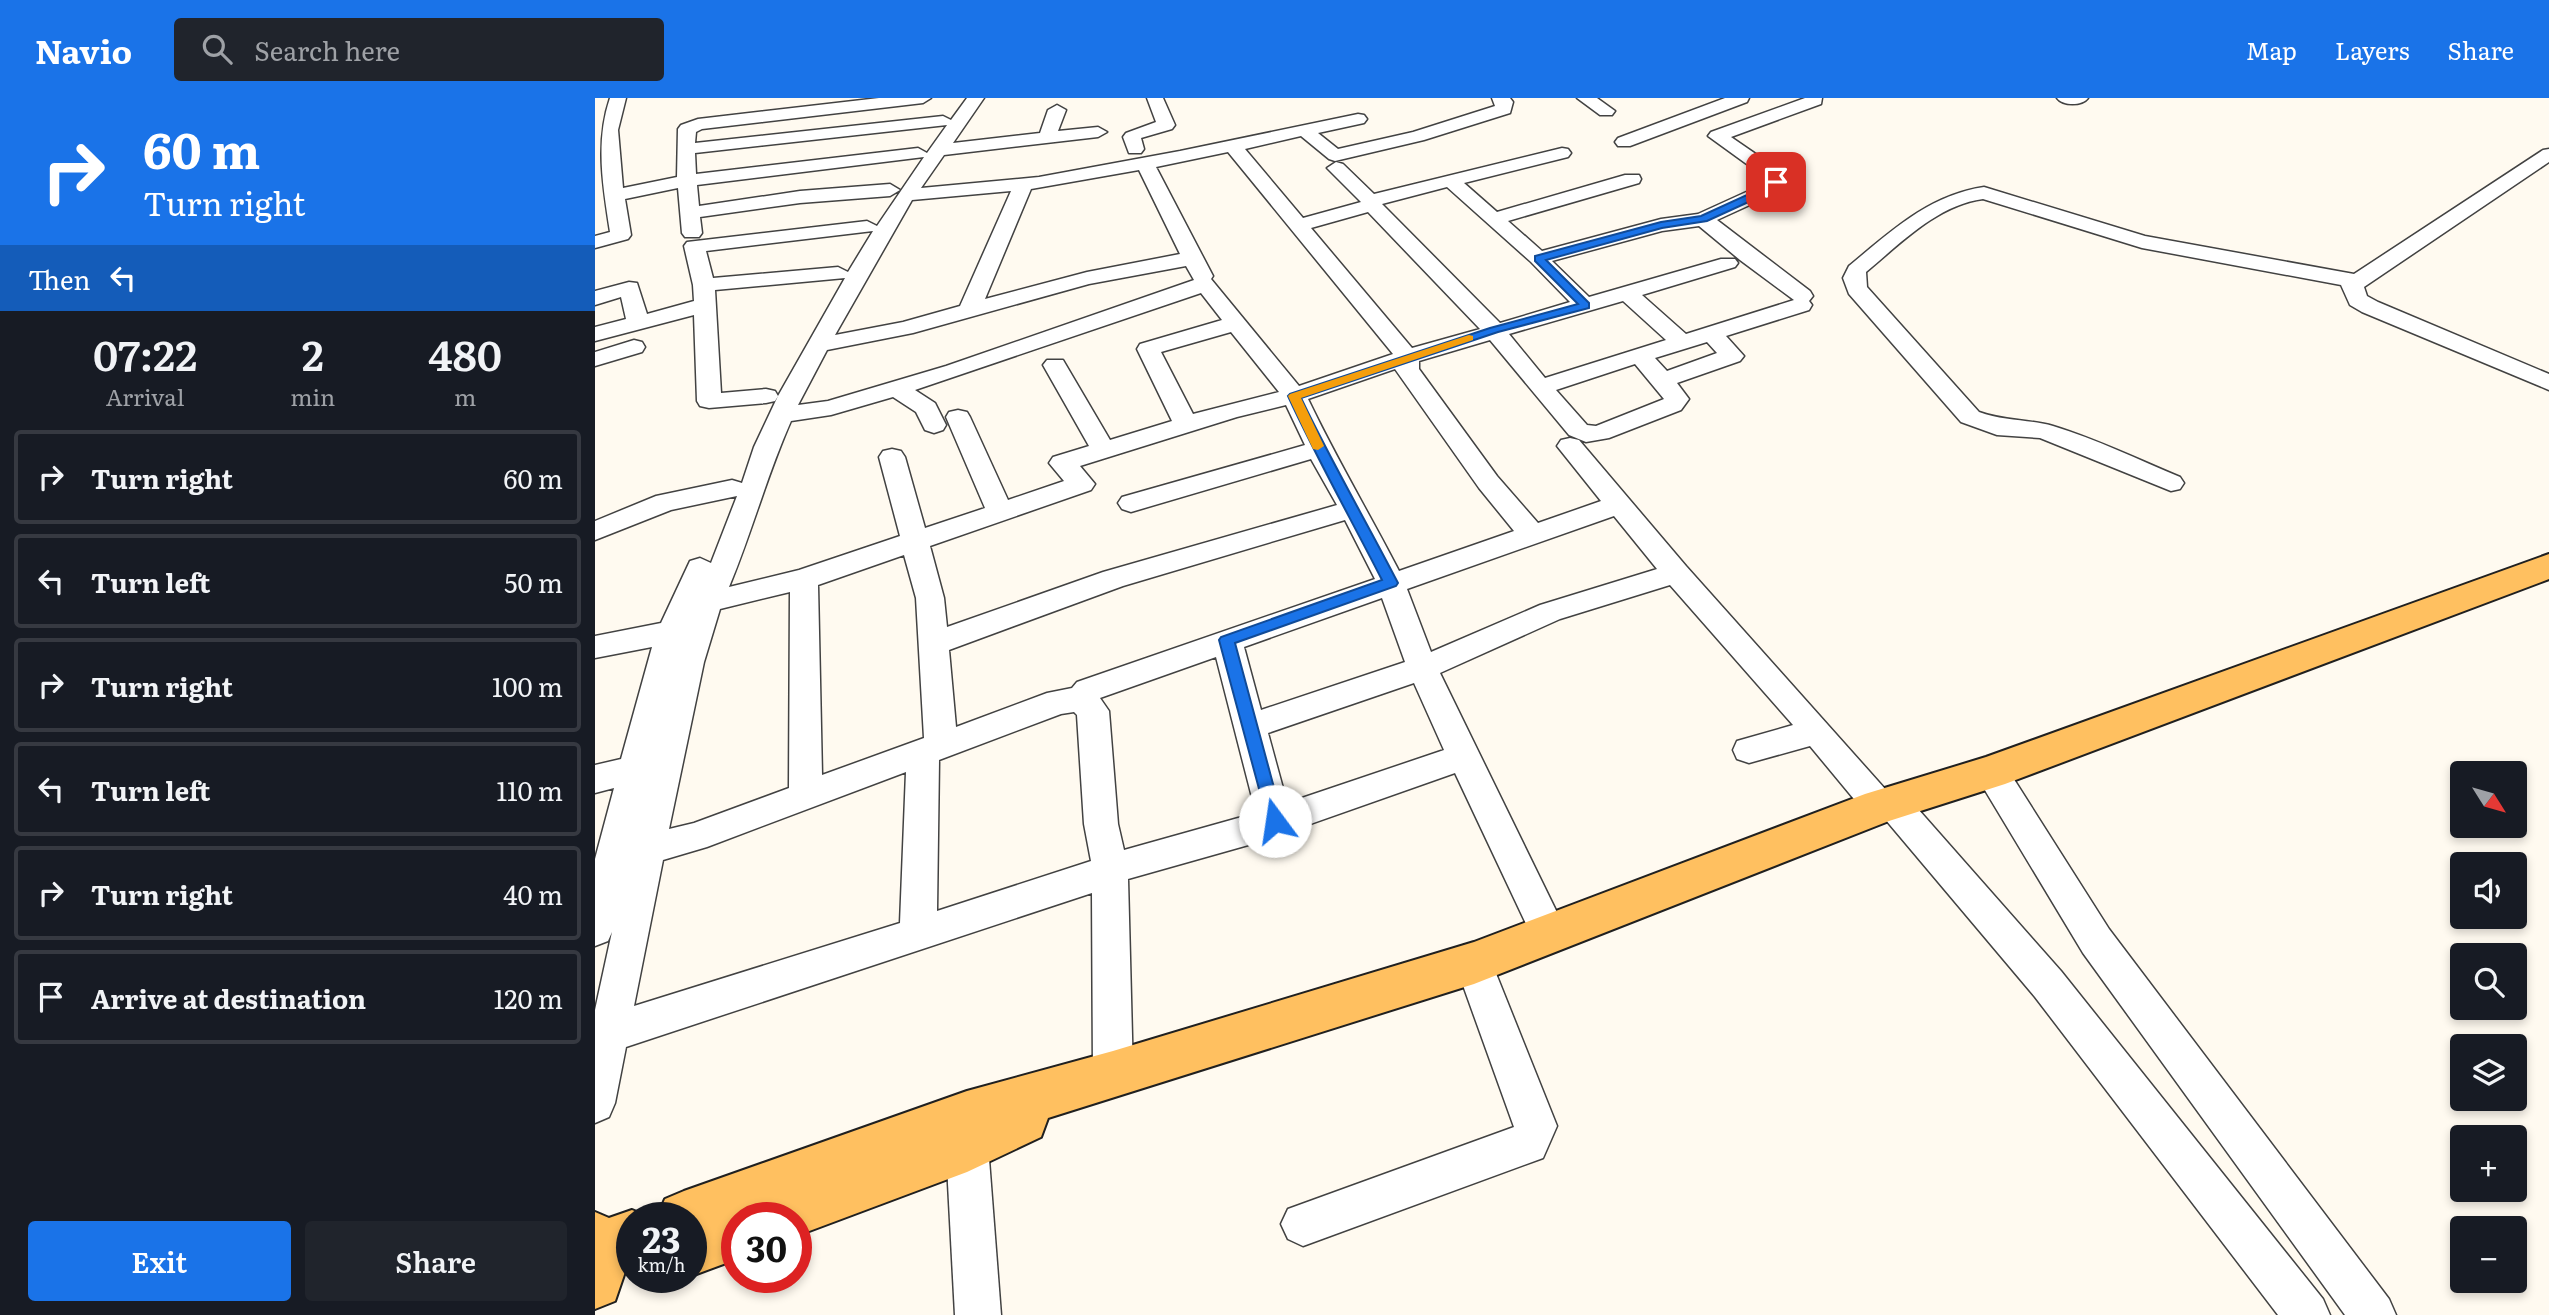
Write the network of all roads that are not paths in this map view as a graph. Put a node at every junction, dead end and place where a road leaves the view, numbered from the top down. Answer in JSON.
{"nodes":[{"id":1,"x":618,"y":98,"type":"edge"},
{"id":2,"x":923,"y":98,"type":"edge"},
{"id":3,"x":957,"y":98,"type":"edge"},
{"id":4,"x":976,"y":98,"type":"edge"},
{"id":5,"x":1155,"y":98,"type":"edge"},
{"id":6,"x":1500,"y":98,"type":"edge"},
{"id":7,"x":1585,"y":98,"type":"edge"},
{"id":8,"x":1681,"y":98,"type":"edge"},
{"id":9,"x":1741,"y":98,"type":"edge"},
{"id":10,"x":2065,"y":98,"type":"edge"},
{"id":11,"x":2080,"y":98,"type":"edge"},
{"id":12,"x":1815,"y":100,"type":"dead end"},
{"id":13,"x":1065,"y":106,"type":"edge"},
{"id":14,"x":1606,"y":111,"type":"dead end"},
{"id":15,"x":1706,"y":111,"type":"junction"},
{"id":16,"x":1358,"y":119,"type":"dead end"},
{"id":17,"x":943,"y":121,"type":"junction"},
{"id":18,"x":1739,"y":127,"type":"junction"},
{"id":19,"x":1304,"y":130,"type":"junction"},
{"id":20,"x":1098,"y":132,"type":"dead end"},
{"id":21,"x":1047,"y":138,"type":"junction"},
{"id":22,"x":603,"y":141,"type":"edge"},
{"id":23,"x":1624,"y":142,"type":"dead end"},
{"id":24,"x":1233,"y":146,"type":"junction"},
{"id":25,"x":686,"y":149,"type":"junction"},
{"id":26,"x":928,"y":152,"type":"junction"},
{"id":27,"x":1562,"y":153,"type":"dead end"},
{"id":28,"x":2549,"y":154,"type":"edge"},
{"id":29,"x":1140,"y":156,"type":"junction"},
{"id":30,"x":1336,"y":168,"type":"dead end"},
{"id":31,"x":2526,"y":169,"type":"junction"},
{"id":32,"x":1632,"y":179,"type":"dead end"},
{"id":33,"x":2549,"y":180,"type":"edge"},
{"id":34,"x":687,"y":181,"type":"junction"},
{"id":35,"x":1451,"y":181,"type":"junction"},
{"id":36,"x":1024,"y":184,"type":"junction"},
{"id":37,"x":898,"y":192,"type":"junction"},
{"id":38,"x":615,"y":195,"type":"junction"},
{"id":39,"x":1372,"y":204,"type":"junction"},
{"id":40,"x":690,"y":213,"type":"junction"},
{"id":41,"x":1494,"y":219,"type":"junction"},
{"id":42,"x":1703,"y":219,"type":"junction"},
{"id":43,"x":1299,"y":225,"type":"junction"},
{"id":44,"x":867,"y":227,"type":"junction"},
{"id":45,"x":621,"y":235,"type":"junction"},
{"id":46,"x":595,"y":242,"type":"edge"},
{"id":47,"x":694,"y":246,"type":"junction"},
{"id":48,"x":1193,"y":258,"type":"junction"},
{"id":49,"x":1538,"y":258,"type":"junction"},
{"id":50,"x":1728,"y":263,"type":"dead end"},
{"id":51,"x":838,"y":273,"type":"junction"},
{"id":52,"x":1087,"y":278,"type":"junction"},
{"id":53,"x":2355,"y":281,"type":"junction"},
{"id":54,"x":1205,"y":284,"type":"junction"},
{"id":55,"x":629,"y":288,"type":"junction"},
{"id":56,"x":1627,"y":293,"type":"junction"},
{"id":57,"x":705,"y":295,"type":"junction"},
{"id":58,"x":595,"y":298,"type":"edge"},
{"id":59,"x":1585,"y":305,"type":"junction"},
{"id":60,"x":969,"y":311,"type":"junction"},
{"id":61,"x":1104,"y":319,"type":"junction"},
{"id":62,"x":1237,"y":324,"type":"junction"},
{"id":63,"x":1494,"y":330,"type":"junction"},
{"id":64,"x":1711,"y":333,"type":"junction"},
{"id":65,"x":621,"y":335,"type":"edge"},
{"id":66,"x":1683,"y":343,"type":"junction"},
{"id":67,"x":818,"y":345,"type":"junction"},
{"id":68,"x":1407,"y":357,"type":"junction"},
{"id":69,"x":1641,"y":357,"type":"junction"},
{"id":70,"x":595,"y":359,"type":"edge"},
{"id":71,"x":1055,"y":365,"type":"dead end"},
{"id":72,"x":1663,"y":380,"type":"junction"},
{"id":73,"x":2549,"y":383,"type":"edge"},
{"id":74,"x":1540,"y":387,"type":"junction"},
{"id":75,"x":896,"y":388,"type":"junction"},
{"id":76,"x":1294,"y":396,"type":"junction"},
{"id":77,"x":773,"y":405,"type":"junction"},
{"id":78,"x":1187,"y":424,"type":"junction"},
{"id":79,"x":1570,"y":446,"type":"dead end"},
{"id":80,"x":1103,"y":449,"type":"junction"},
{"id":81,"x":1319,"y":449,"type":"junction"},
{"id":82,"x":892,"y":457,"type":"dead end"},
{"id":83,"x":2171,"y":483,"type":"dead end"},
{"id":84,"x":732,"y":489,"type":"junction"},
{"id":85,"x":1131,"y":503,"type":"dead end"},
{"id":86,"x":1620,"y":504,"type":"junction"},
{"id":87,"x":1353,"y":509,"type":"junction"},
{"id":88,"x":1000,"y":512,"type":"junction"},
{"id":89,"x":595,"y":531,"type":"edge"},
{"id":90,"x":1532,"y":534,"type":"junction"},
{"id":91,"x":913,"y":542,"type":"junction"},
{"id":92,"x":2549,"y":566,"type":"edge"},
{"id":93,"x":1676,"y":573,"type":"junction"},
{"id":94,"x":804,"y":579,"type":"junction"},
{"id":95,"x":1391,"y":583,"type":"junction"},
{"id":96,"x":708,"y":602,"type":"junction"},
{"id":97,"x":673,"y":632,"type":"junction"},
{"id":98,"x":1227,"y":640,"type":"junction"},
{"id":99,"x":935,"y":643,"type":"junction"},
{"id":100,"x":595,"y":647,"type":"edge"},
{"id":101,"x":1423,"y":668,"type":"junction"},
{"id":102,"x":1081,"y":699,"type":"junction"},
{"id":103,"x":1251,"y":726,"type":"junction"},
{"id":104,"x":1817,"y":732,"type":"junction"},
{"id":105,"x":932,"y":749,"type":"junction"},
{"id":106,"x":1749,"y":750,"type":"dead end"},
{"id":107,"x":1462,"y":757,"type":"junction"},
{"id":108,"x":666,"y":761,"type":"junction"},
{"id":109,"x":634,"y":769,"type":"junction"},
{"id":110,"x":1991,"y":772,"type":"junction"},
{"id":111,"x":595,"y":779,"type":"edge"},
{"id":112,"x":806,"y":796,"type":"junction"},
{"id":113,"x":1885,"y":804,"type":"junction"},
{"id":114,"x":1275,"y":821,"type":"junction"},
{"id":115,"x":648,"y":849,"type":"junction"},
{"id":116,"x":1110,"y":869,"type":"junction"},
{"id":117,"x":601,"y":879,"type":"edge"},
{"id":118,"x":595,"y":929,"type":"edge"},
{"id":119,"x":918,"y":932,"type":"junction"},
{"id":120,"x":1551,"y":935,"type":"junction"},
{"id":121,"x":1474,"y":963,"type":"junction"},
{"id":122,"x":601,"y":1036,"type":"edge"},
{"id":123,"x":1113,"y":1075,"type":"junction"},
{"id":124,"x":595,"y":1103,"type":"edge"},
{"id":125,"x":967,"y":1146,"type":"junction"},
{"id":126,"x":812,"y":1204,"type":"edge"},
{"id":127,"x":707,"y":1210,"type":"edge"},
{"id":128,"x":1303,"y":1224,"type":"dead end"},
{"id":129,"x":978,"y":1315,"type":"edge"},
{"id":130,"x":2307,"y":1315,"type":"edge"},
{"id":131,"x":2373,"y":1315,"type":"edge"}],
"edges":[{"from":1,"to":22,"type":"street"},
{"from":2,"to":25,"type":"street"},
{"from":3,"to":17,"type":"street"},
{"from":4,"to":26,"type":"street"},
{"from":5,"to":29,"type":"street"},
{"from":6,"to":19,"type":"street"},
{"from":7,"to":14,"type":"street"},
{"from":8,"to":15,"type":"street"},
{"from":9,"to":15,"type":"street"},
{"from":10,"to":11,"type":"street"},
{"from":12,"to":18,"type":"street"},
{"from":13,"to":21,"type":"street"},
{"from":15,"to":18,"type":"street"},
{"from":15,"to":23,"type":"street"},
{"from":16,"to":19,"type":"street"},
{"from":17,"to":25,"type":"street"},
{"from":17,"to":26,"type":"street"},
{"from":18,"to":42,"type":"street"},
{"from":19,"to":24,"type":"street"},
{"from":20,"to":21,"type":"street"},
{"from":21,"to":26,"type":"street"},
{"from":22,"to":38,"type":"street"},
{"from":24,"to":29,"type":"street"},
{"from":24,"to":43,"type":"street"},
{"from":25,"to":34,"type":"street"},
{"from":26,"to":34,"type":"street"},
{"from":26,"to":37,"type":"street"},
{"from":27,"to":35,"type":"street"},
{"from":28,"to":31,"type":"street"},
{"from":29,"to":36,"type":"street"},
{"from":29,"to":48,"type":"street"},
{"from":30,"to":39,"type":"street"},
{"from":31,"to":33,"type":"street"},
{"from":31,"to":53,"type":"street"},
{"from":32,"to":41,"type":"street"},
{"from":34,"to":38,"type":"street"},
{"from":34,"to":40,"type":"street"},
{"from":35,"to":39,"type":"street"},
{"from":35,"to":41,"type":"street"},
{"from":36,"to":37,"type":"street"},
{"from":36,"to":60,"type":"street"},
{"from":37,"to":40,"type":"street"},
{"from":37,"to":44,"type":"street"},
{"from":37,"to":67,"type":"street"},
{"from":38,"to":45,"type":"street"},
{"from":39,"to":43,"type":"street"},
{"from":39,"to":63,"type":"street"},
{"from":40,"to":47,"type":"street"},
{"from":41,"to":49,"type":"street"},
{"from":42,"to":49,"type":"street"},
{"from":42,"to":64,"type":"street"},
{"from":43,"to":68,"type":"street"},
{"from":44,"to":47,"type":"street"},
{"from":44,"to":51,"type":"street"},
{"from":45,"to":46,"type":"street"},
{"from":45,"to":55,"type":"street"},
{"from":47,"to":57,"type":"street"},
{"from":48,"to":52,"type":"street"},
{"from":48,"to":54,"type":"street"},
{"from":49,"to":59,"type":"street"},
{"from":50,"to":56,"type":"street"},
{"from":51,"to":57,"type":"street"},
{"from":51,"to":77,"type":"street"},
{"from":52,"to":60,"type":"street"},
{"from":52,"to":61,"type":"street"},
{"from":53,"to":73,"type":"street"},
{"from":53,"to":83,"type":"street"},
{"from":54,"to":61,"type":"street"},
{"from":54,"to":62,"type":"street"},
{"from":55,"to":58,"type":"street"},
{"from":55,"to":65,"type":"street"},
{"from":56,"to":59,"type":"street"},
{"from":56,"to":66,"type":"street"},
{"from":57,"to":65,"type":"street"},
{"from":57,"to":77,"type":"street"},
{"from":59,"to":63,"type":"street"},
{"from":60,"to":67,"type":"street"},
{"from":61,"to":75,"type":"street"},
{"from":62,"to":76,"type":"street"},
{"from":62,"to":78,"type":"street"},
{"from":63,"to":68,"type":"street"},
{"from":63,"to":74,"type":"street"},
{"from":64,"to":66,"type":"street"},
{"from":64,"to":72,"type":"street"},
{"from":65,"to":70,"type":"street"},
{"from":66,"to":69,"type":"street"},
{"from":67,"to":77,"type":"street"},
{"from":68,"to":76,"type":"street"},
{"from":68,"to":90,"type":"street"},
{"from":69,"to":72,"type":"street"},
{"from":69,"to":74,"type":"street"},
{"from":71,"to":80,"type":"street"},
{"from":72,"to":74,"type":"street"},
{"from":75,"to":77,"type":"street"},
{"from":75,"to":88,"type":"street"},
{"from":76,"to":78,"type":"street"},
{"from":76,"to":81,"type":"street"},
{"from":77,"to":84,"type":"street"},
{"from":77,"to":96,"type":"street"},
{"from":78,"to":80,"type":"street"},
{"from":79,"to":86,"type":"street"},
{"from":80,"to":88,"type":"street"},
{"from":81,"to":85,"type":"street"},
{"from":81,"to":87,"type":"street"},
{"from":82,"to":91,"type":"street"},
{"from":84,"to":89,"type":"street"},
{"from":84,"to":97,"type":"street"},
{"from":86,"to":90,"type":"street"},
{"from":86,"to":93,"type":"street"},
{"from":87,"to":95,"type":"street"},
{"from":87,"to":99,"type":"street"},
{"from":88,"to":91,"type":"street"},
{"from":90,"to":95,"type":"street"},
{"from":91,"to":94,"type":"street"},
{"from":91,"to":99,"type":"street"},
{"from":92,"to":110,"type":"main road"},
{"from":93,"to":101,"type":"street"},
{"from":93,"to":104,"type":"street"},
{"from":94,"to":96,"type":"street"},
{"from":94,"to":112,"type":"street"},
{"from":95,"to":98,"type":"street"},
{"from":95,"to":101,"type":"street"},
{"from":96,"to":108,"type":"street"},
{"from":97,"to":100,"type":"street"},
{"from":97,"to":109,"type":"street"},
{"from":98,"to":102,"type":"street"},
{"from":98,"to":103,"type":"street"},
{"from":99,"to":105,"type":"street"},
{"from":101,"to":103,"type":"street"},
{"from":101,"to":107,"type":"street"},
{"from":102,"to":105,"type":"street"},
{"from":102,"to":116,"type":"street"},
{"from":103,"to":114,"type":"street"},
{"from":104,"to":106,"type":"street"},
{"from":104,"to":113,"type":"street"},
{"from":105,"to":112,"type":"street"},
{"from":105,"to":119,"type":"street"},
{"from":107,"to":114,"type":"street"},
{"from":107,"to":120,"type":"street"},
{"from":108,"to":109,"type":"street"},
{"from":108,"to":115,"type":"street"},
{"from":109,"to":111,"type":"street"},
{"from":109,"to":117,"type":"street"},
{"from":110,"to":113,"type":"main road"},
{"from":110,"to":131,"type":"street"},
{"from":112,"to":115,"type":"street"},
{"from":113,"to":120,"type":"main road"},
{"from":113,"to":130,"type":"street"},
{"from":114,"to":116,"type":"street"},
{"from":115,"to":122,"type":"street"},
{"from":116,"to":119,"type":"street"},
{"from":116,"to":123,"type":"street"},
{"from":117,"to":118,"type":"street"},
{"from":119,"to":122,"type":"street"},
{"from":120,"to":121,"type":"main road"},
{"from":121,"to":123,"type":"main road"},
{"from":121,"to":128,"type":"street"},
{"from":122,"to":124,"type":"street"},
{"from":123,"to":125,"type":"main road"},
{"from":123,"to":127,"type":"main road"},
{"from":125,"to":126,"type":"main road"},
{"from":125,"to":129,"type":"street"}]}
